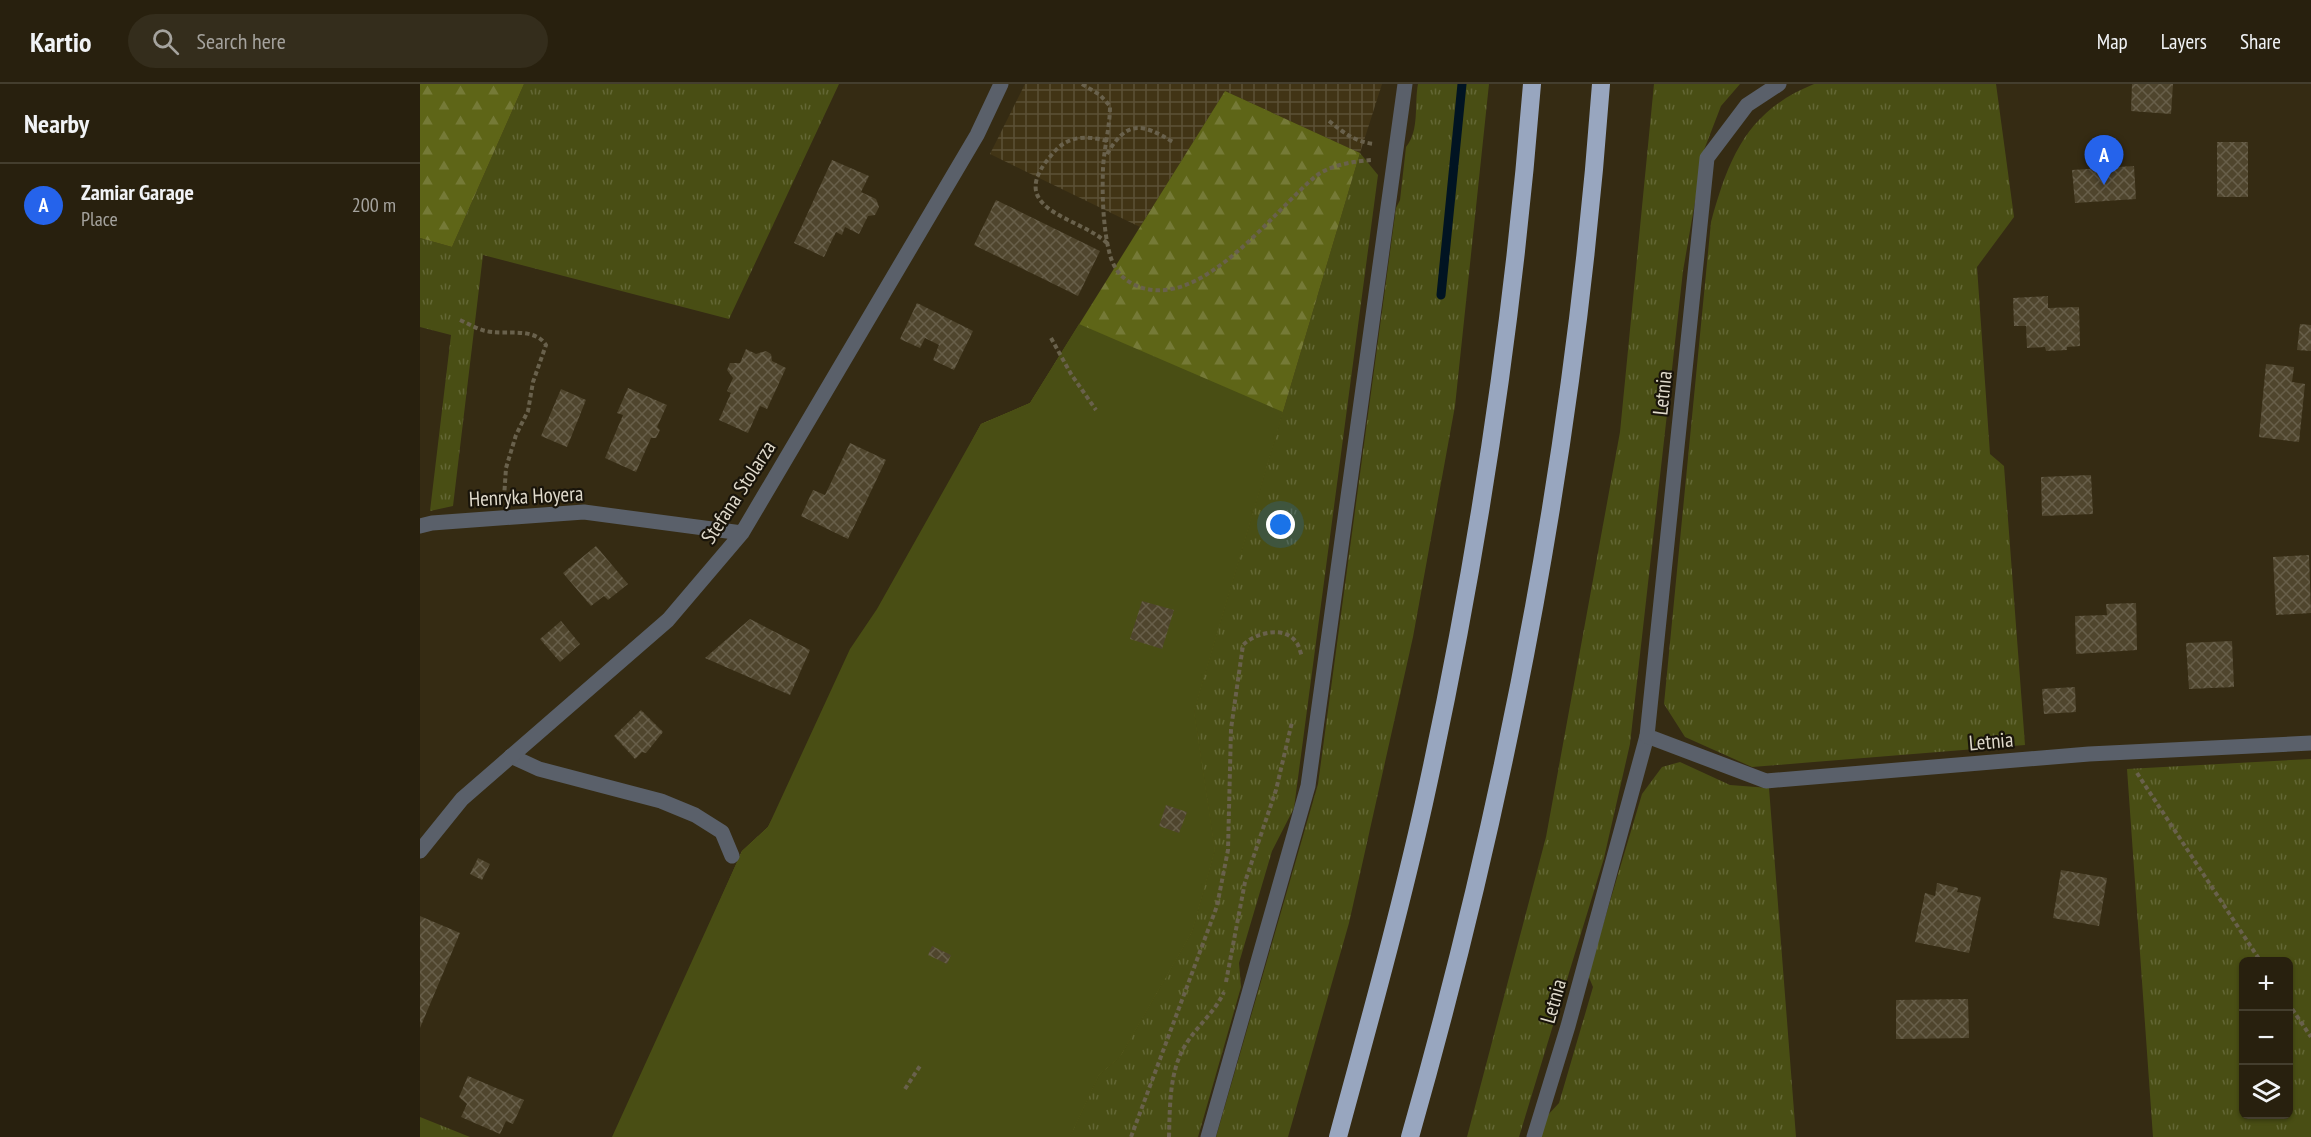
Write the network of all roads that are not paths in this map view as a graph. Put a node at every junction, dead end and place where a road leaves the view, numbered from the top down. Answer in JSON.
{"nodes":[{"id":1,"x":1001,"y":84,"type":"edge"},
{"id":2,"x":1405,"y":84,"type":"edge"},
{"id":3,"x":1532,"y":84,"type":"edge"},
{"id":4,"x":1601,"y":84,"type":"edge"},
{"id":5,"x":1779,"y":84,"type":"edge"},
{"id":6,"x":420,"y":526,"type":"edge"},
{"id":7,"x":742,"y":532,"type":"junction"},
{"id":8,"x":1647,"y":736,"type":"junction"},
{"id":9,"x":2311,"y":742,"type":"edge"},
{"id":10,"x":511,"y":756,"type":"junction"},
{"id":11,"x":420,"y":851,"type":"edge"},
{"id":12,"x":732,"y":856,"type":"dead end"},
{"id":13,"x":1208,"y":1137,"type":"edge"},
{"id":14,"x":1338,"y":1137,"type":"edge"},
{"id":15,"x":1410,"y":1137,"type":"edge"},
{"id":16,"x":1534,"y":1137,"type":"edge"}],
"edges":[{"from":1,"to":7,"type":"street","name":"Stefana Stolarza"},
{"from":2,"to":13,"type":"street"},
{"from":3,"to":14,"type":"highway"},
{"from":4,"to":15,"type":"highway"},
{"from":5,"to":8,"type":"street","name":"Letnia"},
{"from":6,"to":7,"type":"street","name":"Henryka Hoyera"},
{"from":7,"to":10,"type":"street","name":"Stefana Stolarza"},
{"from":8,"to":9,"type":"street","name":"Letnia"},
{"from":8,"to":16,"type":"street","name":"Letnia"},
{"from":10,"to":11,"type":"street","name":"Stefana Stolarza"},
{"from":10,"to":12,"type":"street"}]}
